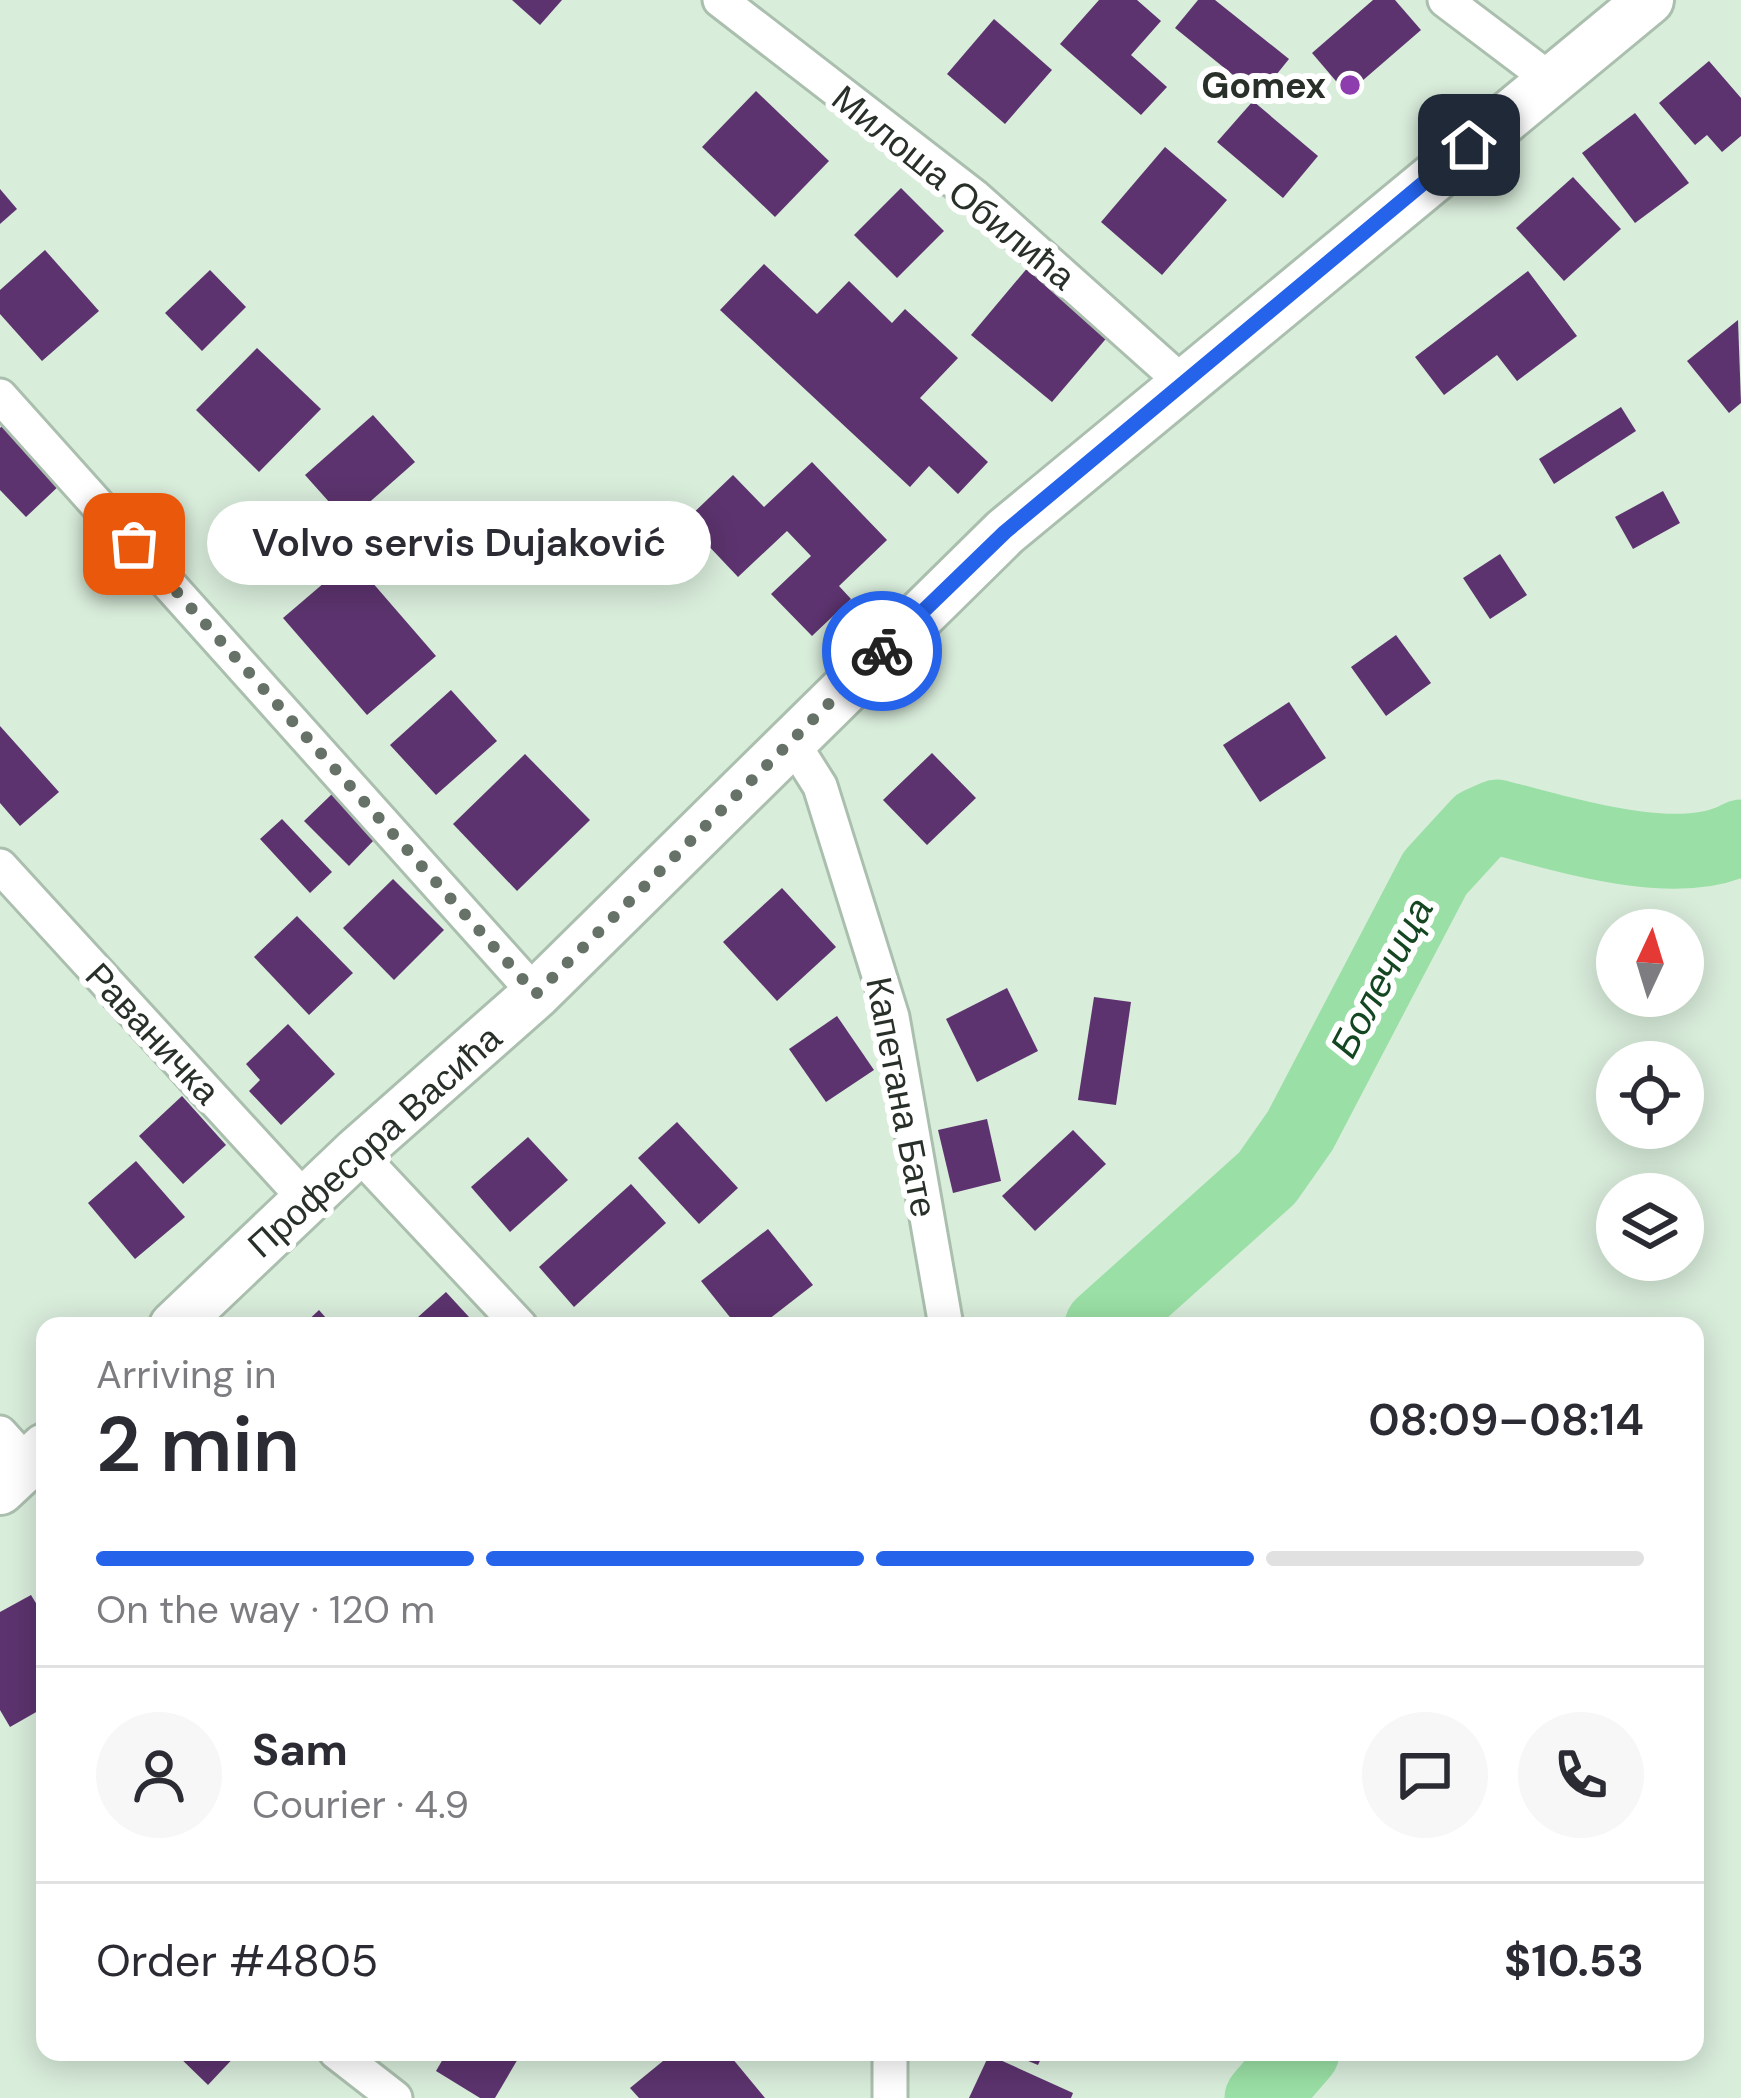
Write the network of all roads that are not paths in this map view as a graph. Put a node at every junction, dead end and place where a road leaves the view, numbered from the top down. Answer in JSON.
{"nodes":[{"id":1,"x":720,"y":0,"type":"edge"},
{"id":2,"x":1444,"y":0,"type":"edge"},
{"id":3,"x":1649,"y":0,"type":"edge"},
{"id":4,"x":1552,"y":81,"type":"junction"},
{"id":5,"x":1182,"y":382,"type":"junction"},
{"id":6,"x":0,"y":396,"type":"edge"},
{"id":7,"x":791,"y":740,"type":"junction"},
{"id":8,"x":0,"y":866,"type":"edge"},
{"id":9,"x":536,"y":994,"type":"junction"},
{"id":10,"x":357,"y":1152,"type":"junction"},
{"id":11,"x":307,"y":1201,"type":"junction"},
{"id":12,"x":184,"y":1317,"type":"edge"},
{"id":13,"x":512,"y":1317,"type":"edge"},
{"id":14,"x":944,"y":1317,"type":"edge"},
{"id":15,"x":348,"y":2061,"type":"edge"},
{"id":16,"x":890,"y":2061,"type":"edge"},
{"id":17,"x":395,"y":2098,"type":"edge"},
{"id":18,"x":890,"y":2098,"type":"edge"}],
"edges":[{"from":1,"to":5,"type":"street","name":"Милоша Обилића"},
{"from":2,"to":4,"type":"street"},
{"from":3,"to":4,"type":"street","name":"Професора Васића"},
{"from":4,"to":5,"type":"street","name":"Професора Васића"},
{"from":5,"to":7,"type":"street","name":"Професора Васића"},
{"from":6,"to":9,"type":"street"},
{"from":7,"to":9,"type":"street","name":"Професора Васића"},
{"from":7,"to":14,"type":"street","name":"Капетана Бате"},
{"from":8,"to":11,"type":"street","name":"Раваничка"},
{"from":9,"to":10,"type":"street","name":"Професора Васића"},
{"from":10,"to":11,"type":"street","name":"Професора Васића"},
{"from":10,"to":13,"type":"street"},
{"from":11,"to":12,"type":"street","name":"Професора Васића"},
{"from":15,"to":17,"type":"street"},
{"from":16,"to":18,"type":"street"}]}
